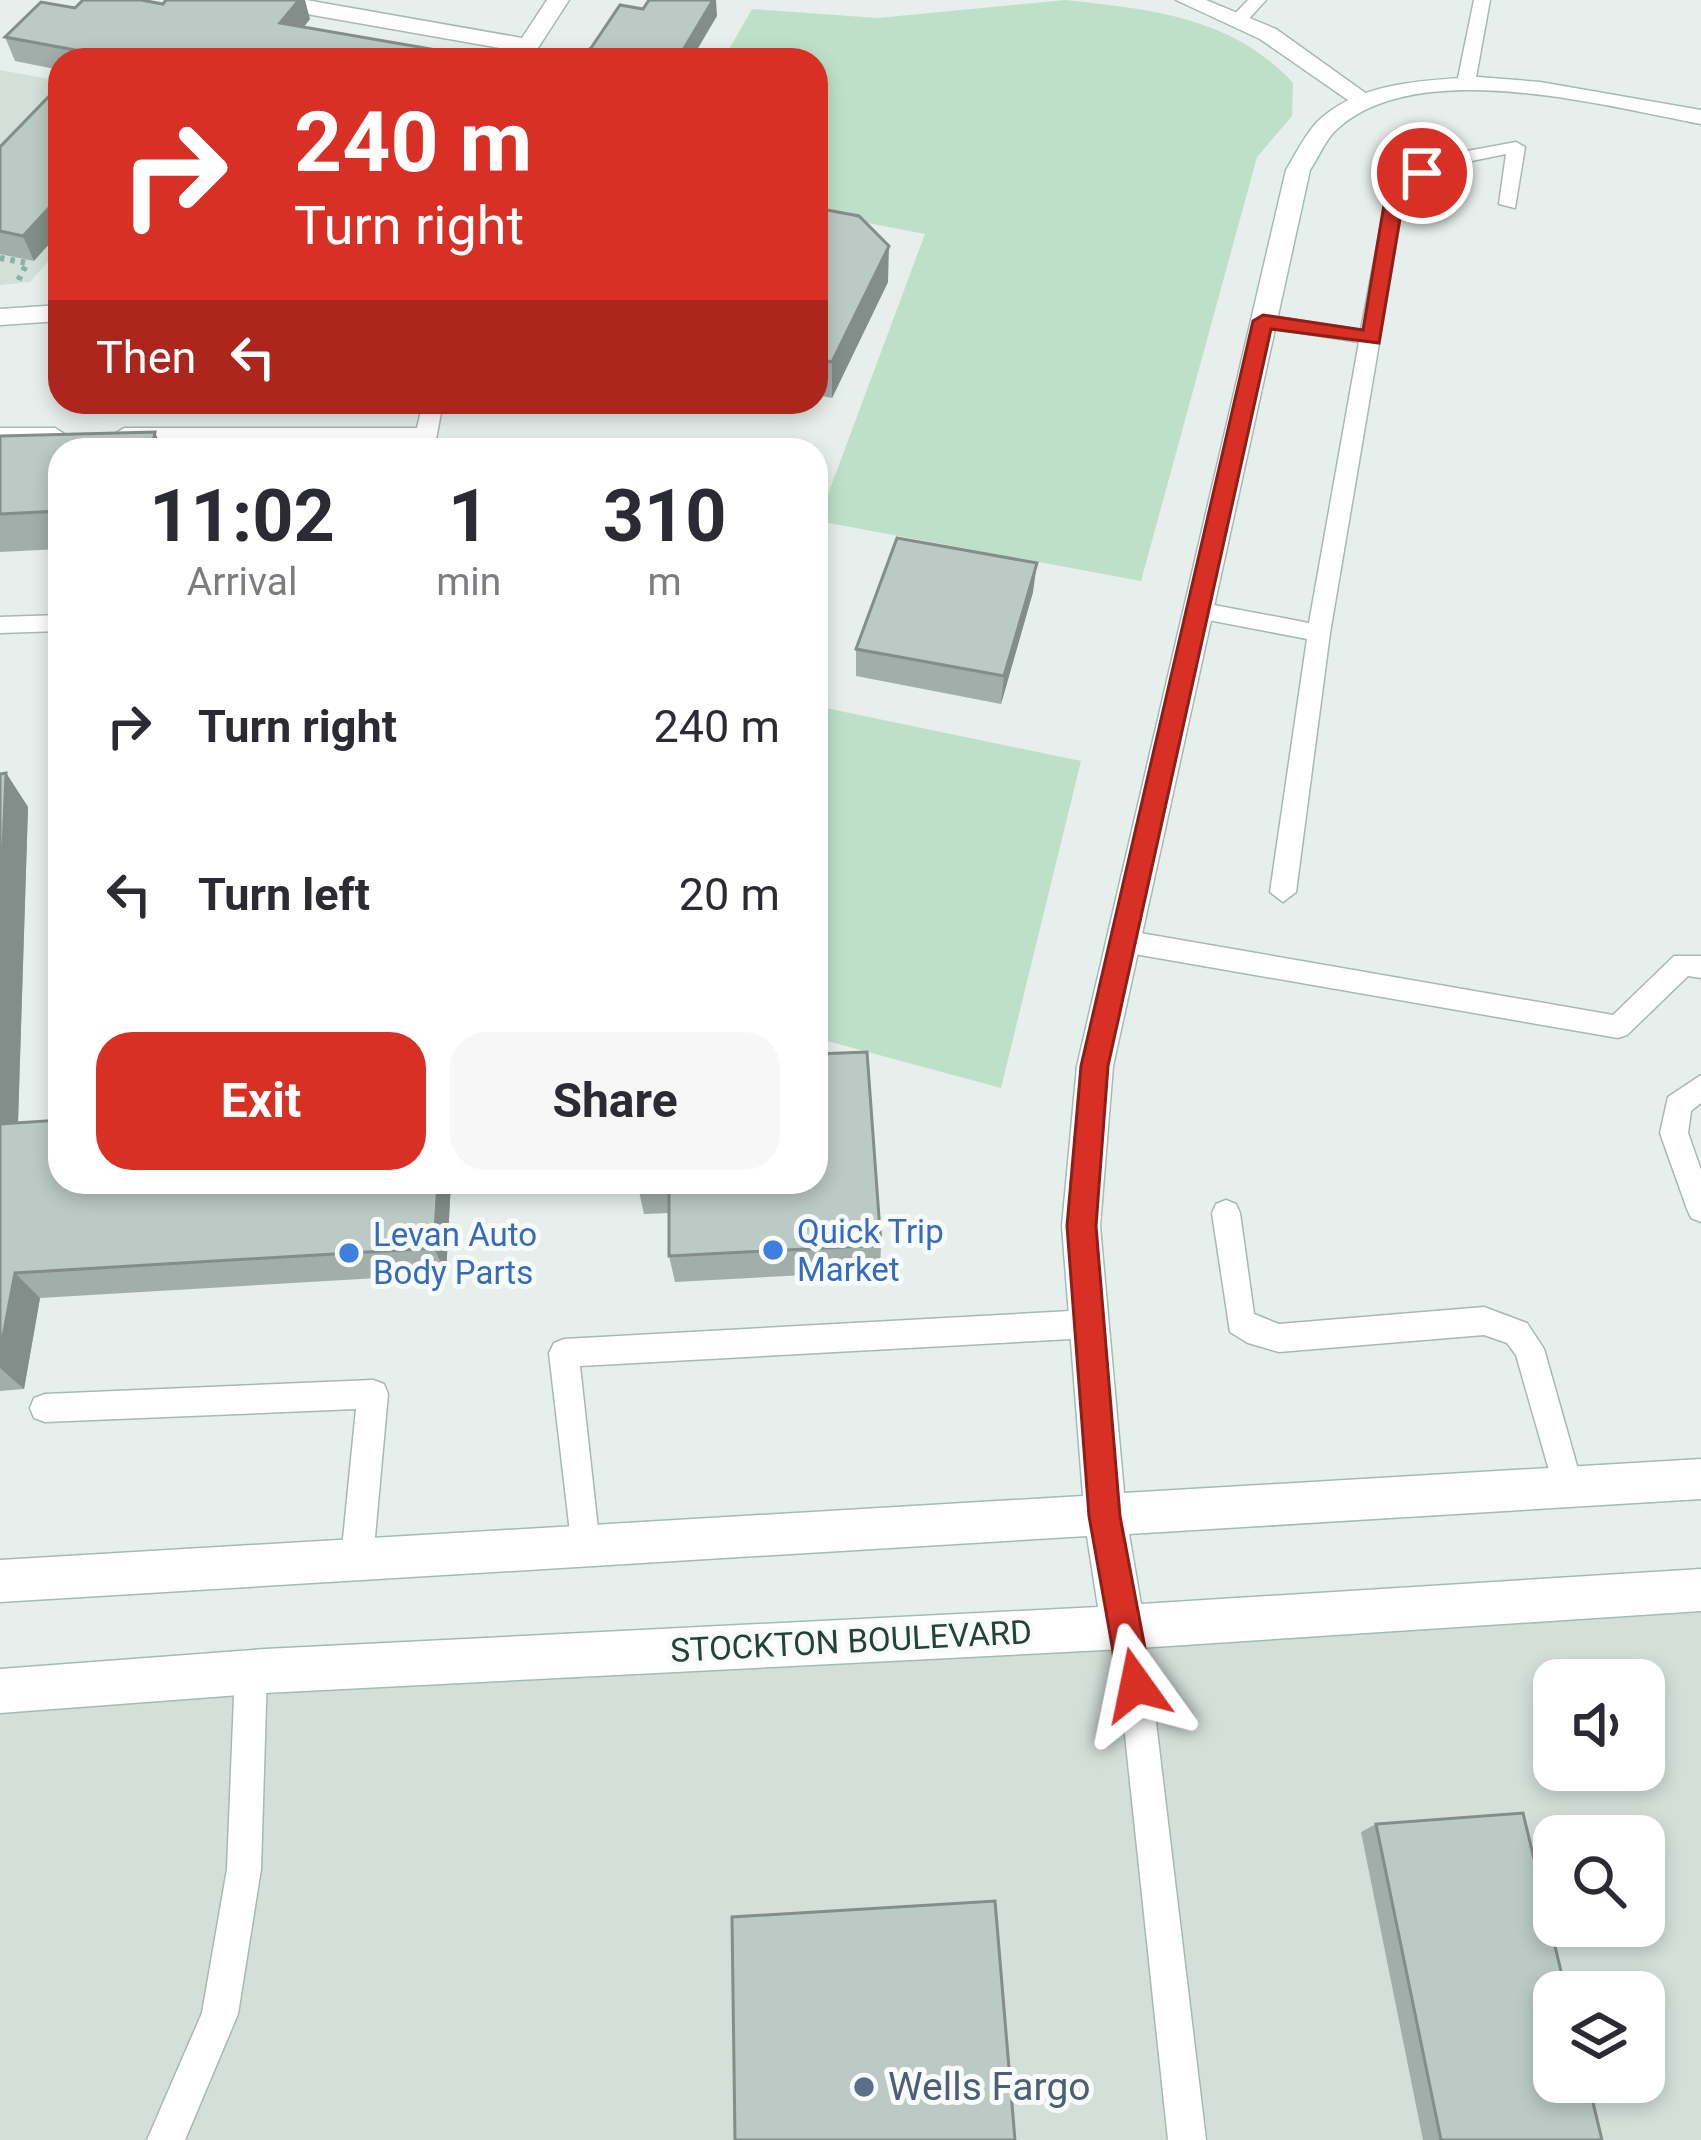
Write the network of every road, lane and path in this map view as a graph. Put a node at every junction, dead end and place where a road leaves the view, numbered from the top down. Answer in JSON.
{"nodes":[{"id":1,"x":267,"y":0,"type":"edge"},
{"id":2,"x":558,"y":0,"type":"edge"},
{"id":3,"x":1187,"y":0,"type":"edge"},
{"id":4,"x":1258,"y":0,"type":"edge"},
{"id":5,"x":1482,"y":0,"type":"edge"},
{"id":6,"x":1239,"y":19,"type":"junction"},
{"id":7,"x":1466,"y":83,"type":"junction"},
{"id":8,"x":1366,"y":101,"type":"junction"},
{"id":9,"x":1701,"y":117,"type":"edge"},
{"id":10,"x":1508,"y":204,"type":"dead end"},
{"id":11,"x":0,"y":258,"type":"edge"},
{"id":12,"x":13,"y":290,"type":"dead end"},
{"id":13,"x":48,"y":315,"type":"edge"},
{"id":14,"x":0,"y":317,"type":"edge"},
{"id":15,"x":1263,"y":321,"type":"junction"},
{"id":16,"x":1372,"y":338,"type":"junction"},
{"id":17,"x":0,"y":435,"type":"edge"},
{"id":18,"x":71,"y":435,"type":"edge"},
{"id":19,"x":94,"y":435,"type":"edge"},
{"id":20,"x":235,"y":438,"type":"edge"},
{"id":21,"x":1198,"y":610,"type":"junction"},
{"id":22,"x":48,"y":623,"type":"edge"},
{"id":23,"x":0,"y":625,"type":"edge"},
{"id":24,"x":1319,"y":633,"type":"junction"},
{"id":25,"x":1282,"y":892,"type":"dead end"},
{"id":26,"x":1123,"y":941,"type":"junction"},
{"id":27,"x":1701,"y":967,"type":"edge"},
{"id":28,"x":1701,"y":1088,"type":"edge"},
{"id":29,"x":1701,"y":1209,"type":"edge"},
{"id":30,"x":1226,"y":1213,"type":"dead end"},
{"id":31,"x":1089,"y":1324,"type":"junction"},
{"id":32,"x":45,"y":1408,"type":"dead end"},
{"id":33,"x":1701,"y":1479,"type":"edge"},
{"id":34,"x":1568,"y":1487,"type":"junction"},
{"id":35,"x":1105,"y":1516,"type":"junction"},
{"id":36,"x":584,"y":1547,"type":"junction"},
{"id":37,"x":357,"y":1559,"type":"junction"},
{"id":38,"x":0,"y":1581,"type":"edge"},
{"id":39,"x":1701,"y":1590,"type":"edge"},
{"id":40,"x":1123,"y":1627,"type":"junction"},
{"id":41,"x":251,"y":1672,"type":"junction"},
{"id":42,"x":0,"y":1691,"type":"edge"},
{"id":43,"x":166,"y":2140,"type":"edge"},
{"id":44,"x":1187,"y":2140,"type":"edge"}],
"edges":[{"from":1,"to":2,"type":"street"},
{"from":3,"to":6,"type":"street"},
{"from":4,"to":6,"type":"lane"},
{"from":5,"to":7,"type":"lane"},
{"from":6,"to":8,"type":"street"},
{"from":7,"to":8,"type":"street"},
{"from":7,"to":9,"type":"street"},
{"from":8,"to":15,"type":"street"},
{"from":10,"to":16,"type":"lane"},
{"from":11,"to":12,"type":"path"},
{"from":13,"to":14,"type":"street"},
{"from":15,"to":16,"type":"lane"},
{"from":15,"to":21,"type":"street"},
{"from":16,"to":24,"type":"lane"},
{"from":17,"to":18,"type":"lane"},
{"from":19,"to":20,"type":"lane"},
{"from":21,"to":24,"type":"lane"},
{"from":21,"to":26,"type":"street"},
{"from":22,"to":23,"type":"lane"},
{"from":24,"to":25,"type":"lane"},
{"from":26,"to":27,"type":"lane"},
{"from":26,"to":31,"type":"street"},
{"from":28,"to":29,"type":"lane"},
{"from":30,"to":34,"type":"lane"},
{"from":31,"to":35,"type":"street"},
{"from":31,"to":36,"type":"lane"},
{"from":32,"to":37,"type":"lane"},
{"from":33,"to":34,"type":"street"},
{"from":34,"to":35,"type":"street"},
{"from":35,"to":36,"type":"street"},
{"from":35,"to":40,"type":"street"},
{"from":36,"to":37,"type":"street"},
{"from":37,"to":38,"type":"street"},
{"from":39,"to":40,"type":"street","name":"STOCKTON BOULEVARD"},
{"from":40,"to":41,"type":"street","name":"STOCKTON BOULEVARD"},
{"from":40,"to":44,"type":"lane"},
{"from":41,"to":42,"type":"street","name":"STOCKTON BOULEVARD"},
{"from":41,"to":43,"type":"lane"}]}
